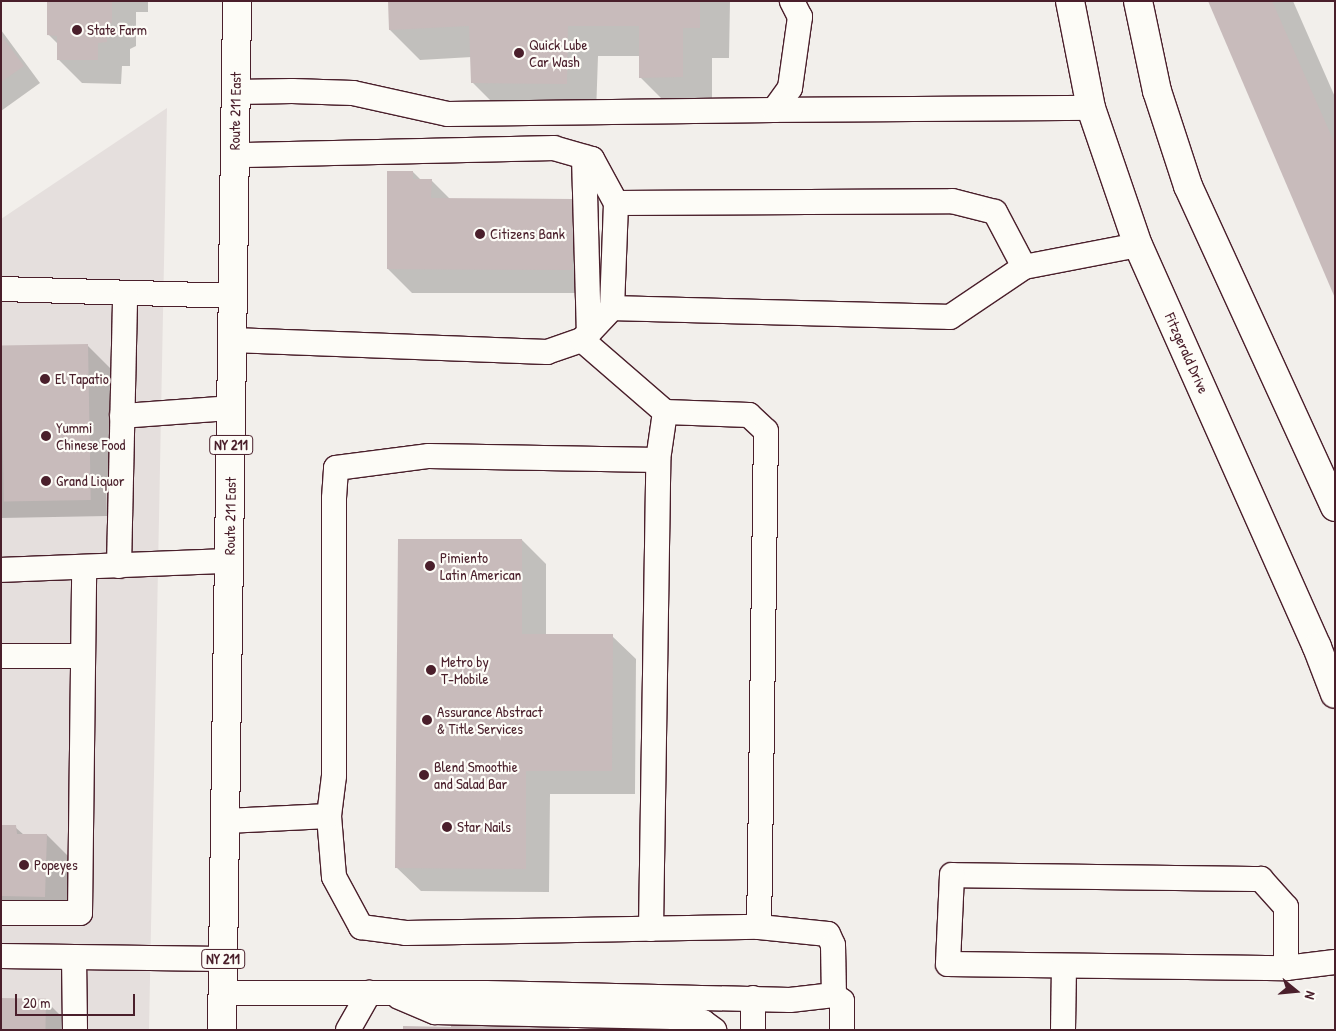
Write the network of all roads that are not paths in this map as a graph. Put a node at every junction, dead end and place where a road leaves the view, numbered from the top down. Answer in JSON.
{"nodes":[{"id":1,"x":237,"y":1,"type":"edge"},
{"id":2,"x":792,"y":1,"type":"edge"},
{"id":3,"x":1070,"y":1,"type":"edge"},
{"id":4,"x":1138,"y":1,"type":"edge"},
{"id":5,"x":236,"y":92,"type":"junction"},
{"id":6,"x":1091,"y":108,"type":"junction"},
{"id":7,"x":774,"y":110,"type":"junction"},
{"id":8,"x":235,"y":155,"type":"junction"},
{"id":9,"x":584,"y":157,"type":"junction"},
{"id":10,"x":616,"y":202,"type":"junction"},
{"id":11,"x":1138,"y":245,"type":"junction"},
{"id":12,"x":1024,"y":267,"type":"junction"},
{"id":13,"x":1,"y":289,"type":"edge"},
{"id":14,"x":125,"y":294,"type":"junction"},
{"id":15,"x":233,"y":296,"type":"junction"},
{"id":16,"x":612,"y":308,"type":"junction"},
{"id":17,"x":586,"y":336,"type":"junction"},
{"id":18,"x":232,"y":340,"type":"junction"},
{"id":19,"x":231,"y":408,"type":"junction"},
{"id":20,"x":665,"y":412,"type":"junction"},
{"id":21,"x":122,"y":416,"type":"junction"},
{"id":22,"x":658,"y":460,"type":"junction"},
{"id":23,"x":1335,"y":506,"type":"edge"},
{"id":24,"x":229,"y":561,"type":"junction"},
{"id":25,"x":120,"y":566,"type":"junction"},
{"id":26,"x":84,"y":567,"type":"junction"},
{"id":27,"x":1,"y":570,"type":"edge"},
{"id":28,"x":1326,"y":643,"type":"edge"},
{"id":29,"x":1,"y":656,"type":"edge"},
{"id":30,"x":83,"y":656,"type":"junction"},
{"id":31,"x":1335,"y":694,"type":"edge"},
{"id":32,"x":329,"y":816,"type":"junction"},
{"id":33,"x":226,"y":821,"type":"junction"},
{"id":34,"x":1,"y":913,"type":"edge"},
{"id":35,"x":759,"y":927,"type":"junction"},
{"id":36,"x":651,"y":929,"type":"junction"},
{"id":37,"x":1,"y":956,"type":"edge"},
{"id":38,"x":74,"y":957,"type":"junction"},
{"id":39,"x":223,"y":959,"type":"junction"},
{"id":40,"x":1335,"y":962,"type":"edge"},
{"id":41,"x":1064,"y":966,"type":"junction"},
{"id":42,"x":1286,"y":968,"type":"junction"},
{"id":43,"x":222,"y":993,"type":"junction"},
{"id":44,"x":379,"y":993,"type":"junction"},
{"id":45,"x":834,"y":995,"type":"junction"},
{"id":46,"x":753,"y":998,"type":"junction"},
{"id":47,"x":74,"y":1030,"type":"edge"},
{"id":48,"x":222,"y":1030,"type":"edge"},
{"id":49,"x":348,"y":1030,"type":"edge"},
{"id":50,"x":714,"y":1030,"type":"edge"},
{"id":51,"x":753,"y":1030,"type":"edge"},
{"id":52,"x":842,"y":1030,"type":"edge"},
{"id":53,"x":1063,"y":1030,"type":"edge"}],
"edges":[{"from":1,"to":5,"type":"street","name":"Route 211 East","number":"NY 211"},
{"from":2,"to":7,"type":"lane"},
{"from":3,"to":6,"type":"street","name":"Fitzgerald Drive"},
{"from":4,"to":23,"type":"street"},
{"from":5,"to":7,"type":"lane"},
{"from":5,"to":8,"type":"street","name":"Route 211 East","number":"NY 211"},
{"from":6,"to":7,"type":"lane"},
{"from":6,"to":11,"type":"street","name":"Fitzgerald Drive"},
{"from":8,"to":9,"type":"lane"},
{"from":8,"to":15,"type":"street","name":"Route 211 East","number":"NY 211"},
{"from":9,"to":10,"type":"lane"},
{"from":9,"to":17,"type":"lane"},
{"from":10,"to":12,"type":"lane"},
{"from":10,"to":16,"type":"lane"},
{"from":11,"to":12,"type":"lane"},
{"from":11,"to":28,"type":"street","name":"Fitzgerald Drive"},
{"from":12,"to":16,"type":"lane"},
{"from":13,"to":14,"type":"lane"},
{"from":14,"to":15,"type":"lane"},
{"from":14,"to":21,"type":"lane"},
{"from":15,"to":18,"type":"street","name":"Route 211 East","number":"NY 211"},
{"from":16,"to":17,"type":"lane"},
{"from":17,"to":18,"type":"lane"},
{"from":17,"to":20,"type":"lane"},
{"from":18,"to":19,"type":"street","name":"Route 211 East","number":"NY 211"},
{"from":19,"to":21,"type":"lane"},
{"from":19,"to":24,"type":"street","name":"Route 211 East","number":"NY 211"},
{"from":20,"to":22,"type":"lane"},
{"from":20,"to":35,"type":"lane"},
{"from":21,"to":25,"type":"lane"},
{"from":22,"to":32,"type":"lane"},
{"from":22,"to":36,"type":"lane"},
{"from":24,"to":25,"type":"lane"},
{"from":24,"to":33,"type":"street","name":"Route 211 East","number":"NY 211"},
{"from":25,"to":26,"type":"lane"},
{"from":26,"to":27,"type":"lane"},
{"from":26,"to":30,"type":"lane"},
{"from":28,"to":31,"type":"street","name":"Fitzgerald Drive"},
{"from":29,"to":30,"type":"lane"},
{"from":30,"to":34,"type":"lane"},
{"from":32,"to":33,"type":"lane"},
{"from":32,"to":36,"type":"lane"},
{"from":33,"to":39,"type":"street","name":"Route 211 East","number":"NY 211"},
{"from":35,"to":36,"type":"lane"},
{"from":35,"to":45,"type":"lane"},
{"from":37,"to":38,"type":"lane"},
{"from":38,"to":39,"type":"lane"},
{"from":38,"to":47,"type":"lane"},
{"from":39,"to":43,"type":"street","name":"Route 211 East","number":"NY 211"},
{"from":40,"to":42,"type":"lane"},
{"from":41,"to":42,"type":"lane"},
{"from":41,"to":42,"type":"lane"},
{"from":41,"to":53,"type":"lane"},
{"from":43,"to":44,"type":"lane"},
{"from":43,"to":48,"type":"street","name":"Route 211 East","number":"NY 211"},
{"from":44,"to":46,"type":"lane"},
{"from":44,"to":49,"type":"lane"},
{"from":44,"to":50,"type":"lane"},
{"from":45,"to":46,"type":"lane"},
{"from":45,"to":52,"type":"lane"},
{"from":46,"to":51,"type":"lane"}]}
